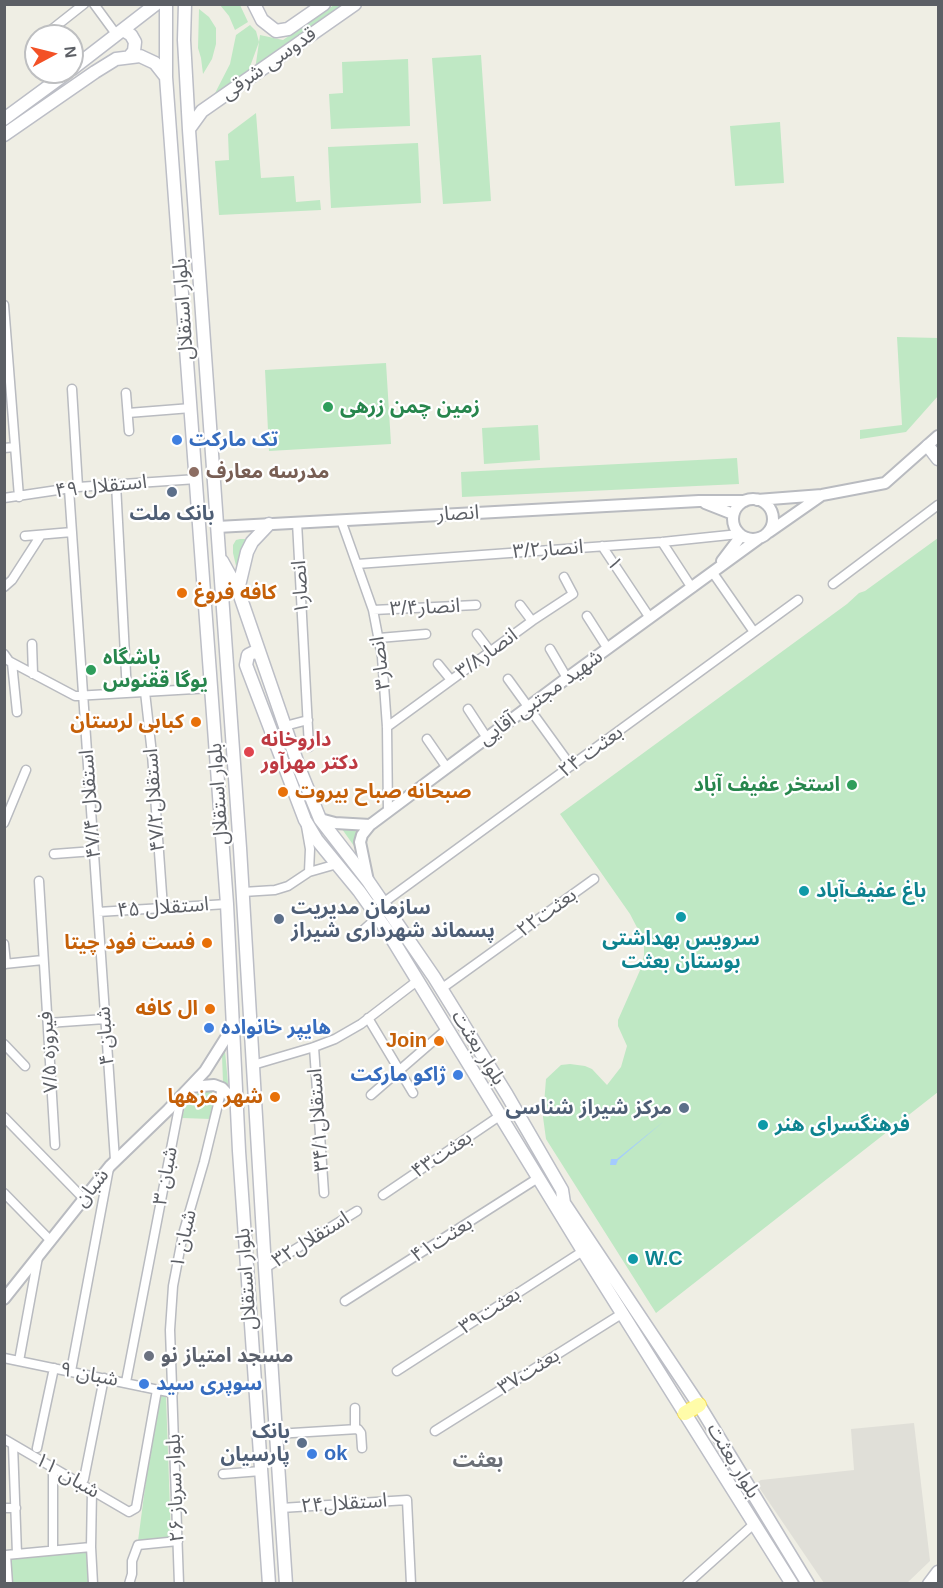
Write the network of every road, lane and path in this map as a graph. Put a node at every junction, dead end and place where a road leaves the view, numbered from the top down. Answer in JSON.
{"nodes":[{"id":1,"x":84,"y":4,"type":"edge"},
{"id":2,"x":94,"y":4,"type":"edge"},
{"id":3,"x":156,"y":4,"type":"edge"},
{"id":4,"x":166,"y":4,"type":"edge"},
{"id":5,"x":185,"y":4,"type":"edge"},
{"id":6,"x":254,"y":4,"type":"edge"},
{"id":7,"x":324,"y":4,"type":"edge"},
{"id":8,"x":356,"y":4,"type":"edge"},
{"id":9,"x":59,"y":24,"type":"edge"},
{"id":10,"x":120,"y":32,"type":"junction"},
{"id":11,"x":129,"y":57,"type":"junction"},
{"id":12,"x":84,"y":60,"type":"edge"},
{"id":13,"x":166,"y":77,"type":"junction"},
{"id":14,"x":52,"y":84,"type":"edge"},
{"id":15,"x":71,"y":84,"type":"edge"},
{"id":16,"x":72,"y":88,"type":"junction"},
{"id":17,"x":4,"y":119,"type":"edge"},
{"id":18,"x":189,"y":130,"type":"junction"},
{"id":19,"x":4,"y":135,"type":"edge"},
{"id":20,"x":4,"y":305,"type":"edge"},
{"id":21,"x":6,"y":352,"type":"edge"},
{"id":22,"x":205,"y":376,"type":"junction"},
{"id":23,"x":189,"y":378,"type":"junction"},
{"id":24,"x":72,"y":389,"type":"dead end"},
{"id":25,"x":126,"y":393,"type":"dead end"},
{"id":26,"x":190,"y":408,"type":"junction"},
{"id":27,"x":128,"y":413,"type":"junction"},
{"id":28,"x":129,"y":431,"type":"dead end"},
{"id":29,"x":939,"y":436,"type":"edge"},
{"id":30,"x":928,"y":446,"type":"junction"},
{"id":31,"x":15,"y":447,"type":"junction"},
{"id":32,"x":4,"y":448,"type":"edge"},
{"id":33,"x":939,"y":459,"type":"edge"},
{"id":34,"x":197,"y":479,"type":"junction"},
{"id":35,"x":116,"y":484,"type":"junction"},
{"id":36,"x":74,"y":488,"type":"junction"},
{"id":37,"x":822,"y":495,"type":"junction"},
{"id":38,"x":19,"y":497,"type":"junction"},
{"id":39,"x":4,"y":498,"type":"edge"},
{"id":40,"x":757,"y":500,"type":"junction"},
{"id":41,"x":699,"y":501,"type":"junction"},
{"id":42,"x":745,"y":501,"type":"junction"},
{"id":43,"x":939,"y":505,"type":"edge"},
{"id":44,"x":734,"y":514,"type":"junction"},
{"id":45,"x":341,"y":520,"type":"junction"},
{"id":46,"x":297,"y":522,"type":"junction"},
{"id":47,"x":268,"y":524,"type":"junction"},
{"id":48,"x":217,"y":527,"type":"junction"},
{"id":49,"x":72,"y":532,"type":"junction"},
{"id":50,"x":769,"y":532,"type":"junction"},
{"id":51,"x":41,"y":535,"type":"junction"},
{"id":52,"x":740,"y":535,"type":"junction"},
{"id":53,"x":25,"y":536,"type":"dead end"},
{"id":54,"x":758,"y":539,"type":"junction"},
{"id":55,"x":662,"y":542,"type":"junction"},
{"id":56,"x":602,"y":546,"type":"junction"},
{"id":57,"x":220,"y":557,"type":"junction"},
{"id":58,"x":357,"y":564,"type":"junction"},
{"id":59,"x":713,"y":573,"type":"junction"},
{"id":60,"x":564,"y":577,"type":"dead end"},
{"id":61,"x":833,"y":584,"type":"dead end"},
{"id":62,"x":4,"y":587,"type":"edge"},
{"id":63,"x":692,"y":588,"type":"junction"},
{"id":64,"x":238,"y":590,"type":"junction"},
{"id":65,"x":798,"y":600,"type":"dead end"},
{"id":66,"x":476,"y":605,"type":"dead end"},
{"id":67,"x":520,"y":605,"type":"dead end"},
{"id":68,"x":374,"y":610,"type":"junction"},
{"id":69,"x":587,"y":616,"type":"dead end"},
{"id":70,"x":651,"y":618,"type":"junction"},
{"id":71,"x":532,"y":621,"type":"junction"},
{"id":72,"x":754,"y":632,"type":"junction"},
{"id":73,"x":426,"y":634,"type":"dead end"},
{"id":74,"x":477,"y":634,"type":"dead end"},
{"id":75,"x":379,"y":638,"type":"junction"},
{"id":76,"x":32,"y":644,"type":"dead end"},
{"id":77,"x":550,"y":649,"type":"dead end"},
{"id":78,"x":608,"y":649,"type":"junction"},
{"id":79,"x":490,"y":651,"type":"junction"},
{"id":80,"x":260,"y":654,"type":"junction"},
{"id":81,"x":8,"y":660,"type":"edge"},
{"id":82,"x":211,"y":664,"type":"junction"},
{"id":83,"x":438,"y":664,"type":"dead end"},
{"id":84,"x":228,"y":668,"type":"junction"},
{"id":85,"x":33,"y":674,"type":"junction"},
{"id":86,"x":567,"y":678,"type":"junction"},
{"id":87,"x":508,"y":679,"type":"dead end"},
{"id":88,"x":451,"y":680,"type":"junction"},
{"id":89,"x":253,"y":687,"type":"junction"},
{"id":90,"x":212,"y":688,"type":"junction"},
{"id":91,"x":145,"y":692,"type":"junction"},
{"id":92,"x":127,"y":693,"type":"junction"},
{"id":93,"x":84,"y":697,"type":"junction"},
{"id":94,"x":260,"y":700,"type":"junction"},
{"id":95,"x":230,"y":703,"type":"junction"},
{"id":96,"x":528,"y":707,"type":"junction"},
{"id":97,"x":468,"y":709,"type":"dead end"},
{"id":98,"x":17,"y":712,"type":"dead end"},
{"id":99,"x":308,"y":720,"type":"junction"},
{"id":100,"x":285,"y":726,"type":"junction"},
{"id":101,"x":387,"y":727,"type":"junction"},
{"id":102,"x":487,"y":738,"type":"junction"},
{"id":103,"x":427,"y":739,"type":"dead end"},
{"id":104,"x":309,"y":747,"type":"dead end"},
{"id":105,"x":572,"y":766,"type":"junction"},
{"id":106,"x":447,"y":768,"type":"junction"},
{"id":107,"x":26,"y":770,"type":"dead end"},
{"id":108,"x":7,"y":812,"type":"edge"},
{"id":109,"x":388,"y":812,"type":"junction"},
{"id":110,"x":320,"y":819,"type":"junction"},
{"id":111,"x":305,"y":820,"type":"junction"},
{"id":112,"x":4,"y":823,"type":"edge"},
{"id":113,"x":370,"y":825,"type":"junction"},
{"id":114,"x":94,"y":851,"type":"junction"},
{"id":115,"x":54,"y":854,"type":"dead end"},
{"id":116,"x":337,"y":864,"type":"junction"},
{"id":117,"x":309,"y":872,"type":"junction"},
{"id":118,"x":594,"y":879,"type":"dead end"},
{"id":119,"x":39,"y":880,"type":"dead end"},
{"id":120,"x":368,"y":881,"type":"junction"},
{"id":121,"x":243,"y":892,"type":"junction"},
{"id":122,"x":383,"y":903,"type":"junction"},
{"id":123,"x":228,"y":904,"type":"junction"},
{"id":124,"x":163,"y":908,"type":"junction"},
{"id":125,"x":98,"y":912,"type":"junction"},
{"id":126,"x":370,"y":924,"type":"dead end"},
{"id":127,"x":360,"y":933,"type":"dead end"},
{"id":128,"x":4,"y":944,"type":"edge"},
{"id":129,"x":43,"y":960,"type":"junction"},
{"id":130,"x":5,"y":964,"type":"edge"},
{"id":131,"x":248,"y":966,"type":"junction"},
{"id":132,"x":231,"y":967,"type":"junction"},
{"id":133,"x":417,"y":981,"type":"junction"},
{"id":134,"x":441,"y":988,"type":"junction"},
{"id":135,"x":105,"y":1019,"type":"junction"},
{"id":136,"x":365,"y":1021,"type":"junction"},
{"id":137,"x":48,"y":1023,"type":"junction"},
{"id":138,"x":234,"y":1025,"type":"junction"},
{"id":139,"x":447,"y":1029,"type":"junction"},
{"id":140,"x":4,"y":1044,"type":"edge"},
{"id":141,"x":314,"y":1047,"type":"junction"},
{"id":142,"x":253,"y":1065,"type":"junction"},
{"id":143,"x":25,"y":1066,"type":"dead end"},
{"id":144,"x":399,"y":1070,"type":"junction"},
{"id":145,"x":190,"y":1088,"type":"junction"},
{"id":146,"x":222,"y":1088,"type":"junction"},
{"id":147,"x":413,"y":1093,"type":"dead end"},
{"id":148,"x":370,"y":1095,"type":"dead end"},
{"id":149,"x":181,"y":1097,"type":"junction"},
{"id":150,"x":238,"y":1105,"type":"junction"},
{"id":151,"x":501,"y":1115,"type":"junction"},
{"id":152,"x":4,"y":1117,"type":"edge"},
{"id":153,"x":55,"y":1145,"type":"dead end"},
{"id":154,"x":112,"y":1163,"type":"junction"},
{"id":155,"x":538,"y":1178,"type":"junction"},
{"id":156,"x":4,"y":1193,"type":"edge"},
{"id":157,"x":324,"y":1193,"type":"dead end"},
{"id":158,"x":383,"y":1195,"type":"dead end"},
{"id":159,"x":84,"y":1199,"type":"junction"},
{"id":160,"x":357,"y":1211,"type":"dead end"},
{"id":161,"x":244,"y":1226,"type":"junction"},
{"id":162,"x":263,"y":1227,"type":"junction"},
{"id":163,"x":51,"y":1241,"type":"junction"},
{"id":164,"x":583,"y":1251,"type":"junction"},
{"id":165,"x":38,"y":1257,"type":"junction"},
{"id":166,"x":264,"y":1268,"type":"junction"},
{"id":167,"x":6,"y":1291,"type":"edge"},
{"id":168,"x":345,"y":1301,"type":"dead end"},
{"id":169,"x":623,"y":1313,"type":"junction"},
{"id":170,"x":5,"y":1359,"type":"edge"},
{"id":171,"x":19,"y":1361,"type":"junction"},
{"id":172,"x":54,"y":1368,"type":"junction"},
{"id":173,"x":71,"y":1371,"type":"junction"},
{"id":174,"x":397,"y":1371,"type":"dead end"},
{"id":175,"x":104,"y":1378,"type":"junction"},
{"id":176,"x":126,"y":1382,"type":"junction"},
{"id":177,"x":157,"y":1390,"type":"junction"},
{"id":178,"x":173,"y":1393,"type":"junction"},
{"id":179,"x":699,"y":1405,"type":"junction"},
{"id":180,"x":354,"y":1408,"type":"dead end"},
{"id":181,"x":685,"y":1413,"type":"junction"},
{"id":182,"x":355,"y":1429,"type":"junction"},
{"id":183,"x":435,"y":1431,"type":"dead end"},
{"id":184,"x":276,"y":1434,"type":"junction"},
{"id":185,"x":4,"y":1439,"type":"edge"},
{"id":186,"x":13,"y":1444,"type":"junction"},
{"id":187,"x":37,"y":1448,"type":"dead end"},
{"id":188,"x":362,"y":1448,"type":"dead end"},
{"id":189,"x":53,"y":1469,"type":"junction"},
{"id":190,"x":261,"y":1471,"type":"junction"},
{"id":191,"x":223,"y":1474,"type":"dead end"},
{"id":192,"x":84,"y":1479,"type":"dead end"},
{"id":193,"x":92,"y":1490,"type":"junction"},
{"id":194,"x":4,"y":1508,"type":"edge"},
{"id":195,"x":16,"y":1508,"type":"junction"},
{"id":196,"x":281,"y":1508,"type":"junction"},
{"id":197,"x":755,"y":1523,"type":"junction"},
{"id":198,"x":283,"y":1538,"type":"junction"},
{"id":199,"x":265,"y":1539,"type":"junction"},
{"id":200,"x":178,"y":1541,"type":"junction"},
{"id":201,"x":91,"y":1547,"type":"junction"},
{"id":202,"x":53,"y":1550,"type":"junction"},
{"id":203,"x":17,"y":1554,"type":"junction"},
{"id":204,"x":939,"y":1572,"type":"edge"},
{"id":205,"x":8,"y":1584,"type":"edge"},
{"id":206,"x":93,"y":1584,"type":"edge"},
{"id":207,"x":129,"y":1584,"type":"edge"},
{"id":208,"x":179,"y":1584,"type":"edge"},
{"id":209,"x":269,"y":1584,"type":"edge"},
{"id":210,"x":286,"y":1584,"type":"edge"},
{"id":211,"x":411,"y":1584,"type":"edge"},
{"id":212,"x":687,"y":1584,"type":"edge"},
{"id":213,"x":792,"y":1584,"type":"edge"},
{"id":214,"x":808,"y":1584,"type":"edge"},
{"id":215,"x":929,"y":1584,"type":"edge"}],
"edges":[{"from":1,"to":9,"type":"street"},
{"from":2,"to":10,"type":"street"},
{"from":3,"to":10,"type":"main road"},
{"from":4,"to":13,"type":"main road","name":"بلوار استقلال"},
{"from":5,"to":18,"type":"main road","name":"بلوار استقلال"},
{"from":6,"to":7,"type":"main road","name":"قدوسی شرقی"},
{"from":8,"to":18,"type":"main road","name":"قدوسی شرقی"},
{"from":10,"to":11,"type":"main road"},
{"from":10,"to":12,"type":"main road"},
{"from":11,"to":13,"type":"main road"},
{"from":11,"to":16,"type":"main road"},
{"from":13,"to":23,"type":"main road","name":"بلوار استقلال"},
{"from":14,"to":17,"type":"main road"},
{"from":15,"to":16,"type":"main road"},
{"from":16,"to":19,"type":"main road"},
{"from":18,"to":22,"type":"main road","name":"بلوار استقلال"},
{"from":20,"to":21,"type":"street"},
{"from":21,"to":31,"type":"street"},
{"from":22,"to":23,"type":"main road"},
{"from":22,"to":48,"type":"main road","name":"بلوار استقلال"},
{"from":23,"to":26,"type":"main road","name":"بلوار استقلال"},
{"from":24,"to":36,"type":"street","name":"۴۷/۴ استقلال"},
{"from":25,"to":27,"type":"street"},
{"from":26,"to":27,"type":"street"},
{"from":26,"to":34,"type":"main road","name":"بلوار استقلال"},
{"from":27,"to":28,"type":"street"},
{"from":29,"to":30,"type":"street"},
{"from":30,"to":33,"type":"main road"},
{"from":30,"to":37,"type":"street"},
{"from":31,"to":32,"type":"street"},
{"from":31,"to":38,"type":"street"},
{"from":34,"to":35,"type":"street","name":"۴۹ استقلال"},
{"from":34,"to":82,"type":"main road","name":"بلوار استقلال"},
{"from":35,"to":36,"type":"street","name":"۴۹ استقلال"},
{"from":35,"to":92,"type":"street"},
{"from":36,"to":38,"type":"street","name":"۴۹ استقلال"},
{"from":36,"to":49,"type":"street","name":"۴۷/۴ استقلال"},
{"from":37,"to":40,"type":"street"},
{"from":37,"to":50,"type":"street"},
{"from":38,"to":39,"type":"street","name":"۴۹ استقلال"},
{"from":40,"to":42,"type":"street"},
{"from":40,"to":50,"type":"street"},
{"from":41,"to":42,"type":"street","name":"انصار"},
{"from":41,"to":44,"type":"street","name":"انصار"},
{"from":41,"to":45,"type":"street","name":"انصار"},
{"from":42,"to":44,"type":"street"},
{"from":43,"to":61,"type":"street"},
{"from":44,"to":52,"type":"street"},
{"from":45,"to":46,"type":"street","name":"انصار"},
{"from":45,"to":58,"type":"street","name":"انصار۳"},
{"from":46,"to":47,"type":"street","name":"انصار"},
{"from":46,"to":99,"type":"street","name":"انصار۱"},
{"from":47,"to":48,"type":"street","name":"انصار"},
{"from":47,"to":64,"type":"main road"},
{"from":48,"to":57,"type":"main road","name":"بلوار استقلال"},
{"from":49,"to":51,"type":"street"},
{"from":49,"to":93,"type":"street","name":"۴۷/۴ استقلال"},
{"from":50,"to":54,"type":"street"},
{"from":51,"to":53,"type":"street"},
{"from":51,"to":62,"type":"street"},
{"from":52,"to":54,"type":"street"},
{"from":52,"to":55,"type":"street","name":"انصار۳/۲"},
{"from":52,"to":59,"type":"street","name":"شهید مجتبی آقایی"},
{"from":54,"to":59,"type":"street","name":"شهید مجتبی آقایی"},
{"from":55,"to":56,"type":"street","name":"انصار۳/۲"},
{"from":55,"to":63,"type":"street"},
{"from":56,"to":58,"type":"street","name":"انصار۳/۲"},
{"from":56,"to":70,"type":"street","name":"۱"},
{"from":57,"to":64,"type":"main road","name":"بلوار بعثت"},
{"from":57,"to":84,"type":"main road","name":"بلوار استقلال"},
{"from":58,"to":68,"type":"street","name":"انصار۳"},
{"from":59,"to":63,"type":"street","name":"شهید مجتبی آقایی"},
{"from":59,"to":72,"type":"street"},
{"from":60,"to":71,"type":"street","name":"انصار۳/۸"},
{"from":63,"to":70,"type":"street","name":"شهید مجتبی آقایی"},
{"from":64,"to":80,"type":"main road","name":"بلوار بعثت"},
{"from":65,"to":72,"type":"street","name":"بعثت ۲۴"},
{"from":66,"to":68,"type":"street","name":"انصار۳/۴"},
{"from":67,"to":71,"type":"street"},
{"from":68,"to":75,"type":"street","name":"انصار۳"},
{"from":69,"to":78,"type":"street"},
{"from":70,"to":78,"type":"street","name":"شهید مجتبی آقایی"},
{"from":71,"to":79,"type":"street","name":"انصار۳/۸"},
{"from":72,"to":105,"type":"street","name":"بعثت ۲۴"},
{"from":73,"to":75,"type":"street"},
{"from":74,"to":79,"type":"street"},
{"from":75,"to":101,"type":"street","name":"انصار۳"},
{"from":76,"to":85,"type":"street"},
{"from":77,"to":86,"type":"street"},
{"from":78,"to":86,"type":"street","name":"شهید مجتبی آقایی"},
{"from":79,"to":88,"type":"street","name":"انصار۳/۸"},
{"from":80,"to":89,"type":"main road","name":"بلوار بعثت"},
{"from":80,"to":100,"type":"main road","name":"بلوار بعثت"},
{"from":81,"to":85,"type":"street"},
{"from":81,"to":98,"type":"street"},
{"from":82,"to":84,"type":"main road"},
{"from":82,"to":90,"type":"main road","name":"بلوار استقلال"},
{"from":83,"to":88,"type":"street"},
{"from":84,"to":89,"type":"main road"},
{"from":84,"to":95,"type":"main road","name":"بلوار استقلال"},
{"from":85,"to":93,"type":"street"},
{"from":86,"to":96,"type":"street","name":"شهید مجتبی آقایی"},
{"from":87,"to":96,"type":"street"},
{"from":88,"to":101,"type":"street","name":"انصار۳/۸"},
{"from":89,"to":94,"type":"main road","name":"بلوار بعثت"},
{"from":90,"to":91,"type":"street"},
{"from":90,"to":123,"type":"main road","name":"بلوار استقلال"},
{"from":91,"to":92,"type":"street"},
{"from":91,"to":124,"type":"street","name":"استقلال۴۷/۲"},
{"from":92,"to":93,"type":"street"},
{"from":93,"to":114,"type":"street","name":"۴۷/۴ استقلال"},
{"from":94,"to":95,"type":"main road"},
{"from":94,"to":111,"type":"main road","name":"بلوار بعثت"},
{"from":95,"to":121,"type":"main road","name":"بلوار استقلال"},
{"from":96,"to":102,"type":"street","name":"شهید مجتبی آقایی"},
{"from":96,"to":105,"type":"street"},
{"from":97,"to":102,"type":"street"},
{"from":99,"to":100,"type":"street"},
{"from":99,"to":104,"type":"street","name":"انصار۱"},
{"from":100,"to":110,"type":"main road","name":"بلوار بعثت"},
{"from":101,"to":109,"type":"street","name":"انصار۳"},
{"from":102,"to":106,"type":"street","name":"شهید مجتبی آقایی"},
{"from":103,"to":106,"type":"street"},
{"from":105,"to":122,"type":"street","name":"بعثت ۲۴"},
{"from":106,"to":109,"type":"street","name":"شهید مجتبی آقایی"},
{"from":107,"to":108,"type":"street"},
{"from":108,"to":112,"type":"street"},
{"from":109,"to":113,"type":"street","name":"شهید مجتبی آقایی"},
{"from":110,"to":113,"type":"street"},
{"from":110,"to":120,"type":"main road","name":"بلوار بعثت"},
{"from":111,"to":116,"type":"main road","name":"بلوار بعثت"},
{"from":111,"to":117,"type":"street"},
{"from":113,"to":120,"type":"street"},
{"from":114,"to":115,"type":"street"},
{"from":114,"to":125,"type":"street","name":"۴۷/۴ استقلال"},
{"from":116,"to":117,"type":"street"},
{"from":116,"to":133,"type":"main road","name":"بلوار بعثت"},
{"from":117,"to":121,"type":"street"},
{"from":118,"to":134,"type":"street","name":"بعثت۲۲"},
{"from":119,"to":129,"type":"street","name":"۷/۵ فیروزه"},
{"from":120,"to":122,"type":"main road","name":"بلوار بعثت"},
{"from":121,"to":131,"type":"main road","name":"بلوار استقلال"},
{"from":122,"to":134,"type":"main road","name":"بلوار بعثت"},
{"from":123,"to":124,"type":"street","name":"۴۵ استقلال"},
{"from":123,"to":132,"type":"main road","name":"بلوار استقلال"},
{"from":124,"to":125,"type":"street","name":"۴۵ استقلال"},
{"from":125,"to":135,"type":"street","name":"۴ شبان"},
{"from":126,"to":127,"type":"street"},
{"from":128,"to":130,"type":"street"},
{"from":129,"to":130,"type":"street"},
{"from":129,"to":137,"type":"street","name":"۷/۵ فیروزه"},
{"from":131,"to":132,"type":"main road"},
{"from":131,"to":142,"type":"main road","name":"بلوار استقلال"},
{"from":132,"to":138,"type":"main road","name":"بلوار استقلال"},
{"from":133,"to":136,"type":"street"},
{"from":133,"to":139,"type":"main road","name":"بلوار بعثت"},
{"from":134,"to":179,"type":"main road","name":"بلوار بعثت"},
{"from":135,"to":137,"type":"street"},
{"from":135,"to":154,"type":"street","name":"۴ شبان"},
{"from":136,"to":141,"type":"street"},
{"from":136,"to":144,"type":"street"},
{"from":137,"to":153,"type":"street","name":"۷/۵ فیروزه"},
{"from":138,"to":145,"type":"street","name":"شبان"},
{"from":138,"to":150,"type":"main road","name":"بلوار استقلال"},
{"from":139,"to":144,"type":"street"},
{"from":139,"to":151,"type":"main road","name":"بلوار بعثت"},
{"from":140,"to":143,"type":"street"},
{"from":141,"to":142,"type":"street"},
{"from":141,"to":157,"type":"street","name":"استقلال۳۴/۱"},
{"from":142,"to":162,"type":"main road","name":"بلوار استقلال"},
{"from":144,"to":147,"type":"street"},
{"from":144,"to":148,"type":"street"},
{"from":145,"to":146,"type":"street"},
{"from":145,"to":149,"type":"street","name":"شبان"},
{"from":146,"to":150,"type":"street"},
{"from":146,"to":178,"type":"street","name":"۱ شبان"},
{"from":149,"to":154,"type":"street","name":"شبان"},
{"from":149,"to":176,"type":"street","name":"۳ شبان"},
{"from":150,"to":161,"type":"main road","name":"بلوار استقلال"},
{"from":151,"to":155,"type":"main road","name":"بلوار بعثت"},
{"from":151,"to":158,"type":"street","name":"بعثت۴۳"},
{"from":152,"to":159,"type":"street"},
{"from":154,"to":159,"type":"street","name":"شبان"},
{"from":154,"to":173,"type":"street","name":"۴ شبان"},
{"from":155,"to":164,"type":"main road","name":"بلوار بعثت"},
{"from":155,"to":168,"type":"street","name":"بعثت۴۱"},
{"from":156,"to":163,"type":"street"},
{"from":159,"to":163,"type":"street","name":"شبان"},
{"from":160,"to":166,"type":"street","name":"استقلال۳۲"},
{"from":161,"to":162,"type":"main road"},
{"from":161,"to":190,"type":"main road","name":"بلوار استقلال"},
{"from":162,"to":166,"type":"main road","name":"بلوار استقلال"},
{"from":163,"to":165,"type":"street","name":"شبان"},
{"from":164,"to":169,"type":"main road","name":"بلوار بعثت"},
{"from":164,"to":174,"type":"street","name":"بعثت۳۹"},
{"from":165,"to":167,"type":"street","name":"شبان"},
{"from":165,"to":171,"type":"street"},
{"from":166,"to":184,"type":"main road","name":"بلوار استقلال"},
{"from":169,"to":181,"type":"main road","name":"بلوار بعثت"},
{"from":169,"to":183,"type":"street","name":"بعثت۳۷"},
{"from":170,"to":171,"type":"street","name":"۹ شبان"},
{"from":171,"to":172,"type":"street","name":"۹ شبان"},
{"from":172,"to":173,"type":"street","name":"۹ شبان"},
{"from":172,"to":187,"type":"street"},
{"from":173,"to":175,"type":"street","name":"۹ شبان"},
{"from":175,"to":176,"type":"street","name":"۹ شبان"},
{"from":175,"to":192,"type":"street"},
{"from":176,"to":177,"type":"street","name":"۹ شبان"},
{"from":177,"to":178,"type":"street","name":"۹ شبان"},
{"from":177,"to":193,"type":"street","name":"۱۱ شبان"},
{"from":178,"to":200,"type":"street","name":"۲۶ بلوار سرباز"},
{"from":179,"to":181,"type":"main road"},
{"from":179,"to":214,"type":"main road","name":"بلوار بعثت"},
{"from":180,"to":182,"type":"street"},
{"from":181,"to":197,"type":"main road","name":"بلوار بعثت"},
{"from":182,"to":184,"type":"street"},
{"from":182,"to":188,"type":"street"},
{"from":184,"to":196,"type":"main road","name":"بلوار استقلال"},
{"from":185,"to":186,"type":"street","name":"۱۱ شبان"},
{"from":186,"to":189,"type":"street","name":"۱۱ شبان"},
{"from":186,"to":195,"type":"street"},
{"from":189,"to":193,"type":"street","name":"۱۱ شبان"},
{"from":189,"to":202,"type":"street"},
{"from":190,"to":191,"type":"street"},
{"from":190,"to":199,"type":"main road","name":"بلوار استقلال"},
{"from":193,"to":201,"type":"street"},
{"from":194,"to":195,"type":"street"},
{"from":195,"to":203,"type":"street"},
{"from":196,"to":198,"type":"main road","name":"بلوار استقلال"},
{"from":196,"to":211,"type":"street","name":"استقلال۲۴"},
{"from":197,"to":212,"type":"street"},
{"from":197,"to":213,"type":"main road","name":"بلوار بعثت"},
{"from":198,"to":199,"type":"main road"},
{"from":198,"to":210,"type":"main road","name":"بلوار استقلال"},
{"from":199,"to":209,"type":"main road","name":"بلوار استقلال"},
{"from":200,"to":207,"type":"street"},
{"from":200,"to":208,"type":"street","name":"۲۶ بلوار سرباز"},
{"from":201,"to":202,"type":"street"},
{"from":201,"to":206,"type":"street"},
{"from":202,"to":203,"type":"street"},
{"from":203,"to":205,"type":"street"},
{"from":204,"to":215,"type":"main road"}]}
